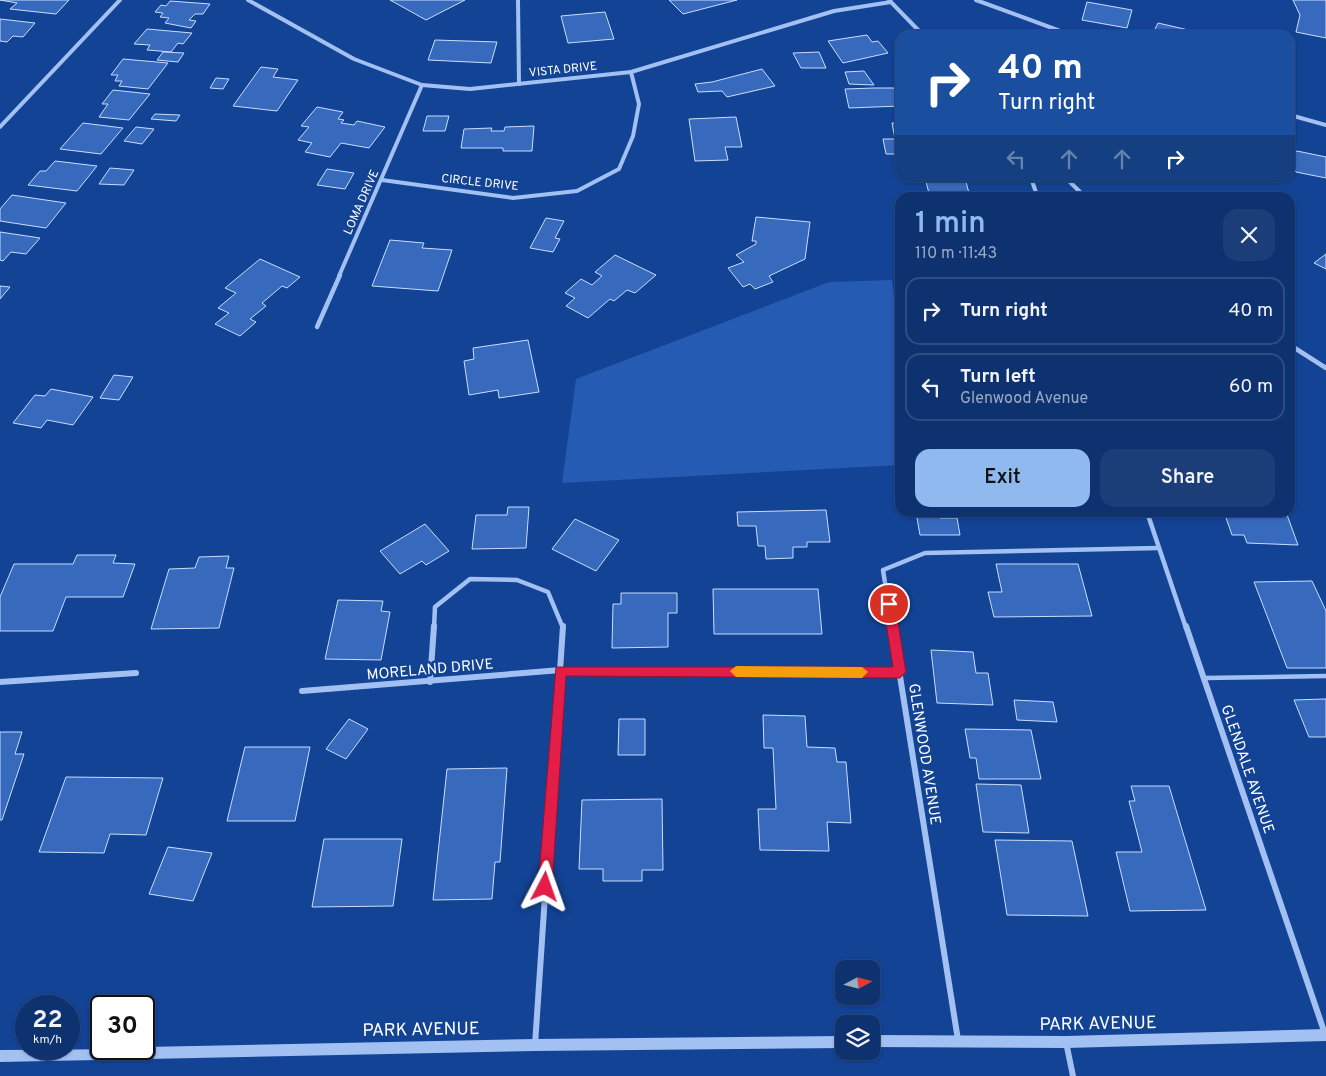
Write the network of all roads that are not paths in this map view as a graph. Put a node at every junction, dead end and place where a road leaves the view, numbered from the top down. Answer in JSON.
{"nodes":[{"id":1,"x":120,"y":0,"type":"edge"},
{"id":2,"x":248,"y":0,"type":"edge"},
{"id":3,"x":518,"y":0,"type":"edge"},
{"id":4,"x":976,"y":0,"type":"edge"},
{"id":5,"x":890,"y":1,"type":"edge"},
{"id":6,"x":918,"y":30,"type":"edge"},
{"id":7,"x":1057,"y":30,"type":"edge"},
{"id":8,"x":631,"y":72,"type":"junction"},
{"id":9,"x":422,"y":84,"type":"junction"},
{"id":10,"x":520,"y":84,"type":"junction"},
{"id":11,"x":1295,"y":117,"type":"edge"},
{"id":12,"x":1326,"y":126,"type":"edge"},
{"id":13,"x":0,"y":127,"type":"edge"},
{"id":14,"x":382,"y":180,"type":"junction"},
{"id":15,"x":1070,"y":182,"type":"edge"},
{"id":16,"x":1080,"y":192,"type":"edge"},
{"id":17,"x":317,"y":327,"type":"dead end"},
{"id":18,"x":1295,"y":348,"type":"edge"},
{"id":19,"x":1326,"y":368,"type":"edge"},
{"id":20,"x":1149,"y":517,"type":"edge"},
{"id":21,"x":1159,"y":548,"type":"junction"},
{"id":22,"x":561,"y":670,"type":"junction"},
{"id":23,"x":900,"y":672,"type":"junction"},
{"id":24,"x":136,"y":673,"type":"dead end"},
{"id":25,"x":1326,"y":676,"type":"edge"},
{"id":26,"x":1204,"y":678,"type":"junction"},
{"id":27,"x":0,"y":682,"type":"edge"},
{"id":28,"x":430,"y":682,"type":"junction"},
{"id":29,"x":302,"y":691,"type":"dead end"},
{"id":30,"x":1326,"y":1035,"type":"edge"},
{"id":31,"x":958,"y":1040,"type":"junction"},
{"id":32,"x":880,"y":1041,"type":"edge"},
{"id":33,"x":835,"y":1042,"type":"edge"},
{"id":34,"x":1066,"y":1042,"type":"junction"},
{"id":35,"x":535,"y":1045,"type":"junction"},
{"id":36,"x":0,"y":1056,"type":"edge"},
{"id":37,"x":1073,"y":1076,"type":"edge"}],
"edges":[{"from":1,"to":13,"type":"street"},
{"from":2,"to":9,"type":"street","name":"VISTA DRIVE"},
{"from":3,"to":10,"type":"street"},
{"from":4,"to":7,"type":"street"},
{"from":5,"to":6,"type":"street"},
{"from":5,"to":8,"type":"street","name":"VISTA DRIVE"},
{"from":8,"to":10,"type":"street","name":"VISTA DRIVE"},
{"from":8,"to":14,"type":"street","name":"CIRCLE DRIVE"},
{"from":9,"to":10,"type":"street","name":"VISTA DRIVE"},
{"from":9,"to":14,"type":"street","name":"LOMA DRIVE"},
{"from":11,"to":12,"type":"street"},
{"from":14,"to":17,"type":"street","name":"LOMA DRIVE"},
{"from":15,"to":16,"type":"street"},
{"from":18,"to":19,"type":"street"},
{"from":20,"to":21,"type":"street","name":"GLENDALE AVENUE"},
{"from":21,"to":23,"type":"street","name":"GLENWOOD AVENUE"},
{"from":21,"to":26,"type":"street","name":"GLENDALE AVENUE"},
{"from":22,"to":23,"type":"street","name":"MORELAND DRIVE"},
{"from":22,"to":28,"type":"street","name":"MORELAND DRIVE"},
{"from":22,"to":28,"type":"street"},
{"from":22,"to":35,"type":"street"},
{"from":23,"to":31,"type":"street","name":"GLENWOOD AVENUE"},
{"from":24,"to":27,"type":"street"},
{"from":25,"to":26,"type":"lane"},
{"from":26,"to":30,"type":"street","name":"GLENDALE AVENUE"},
{"from":28,"to":29,"type":"street","name":"MORELAND DRIVE"},
{"from":30,"to":34,"type":"street","name":"PARK AVENUE"},
{"from":31,"to":32,"type":"street","name":"PARK AVENUE"},
{"from":31,"to":34,"type":"street","name":"PARK AVENUE"},
{"from":33,"to":35,"type":"street","name":"PARK AVENUE"},
{"from":34,"to":37,"type":"street"},
{"from":35,"to":36,"type":"street","name":"PARK AVENUE"}]}
